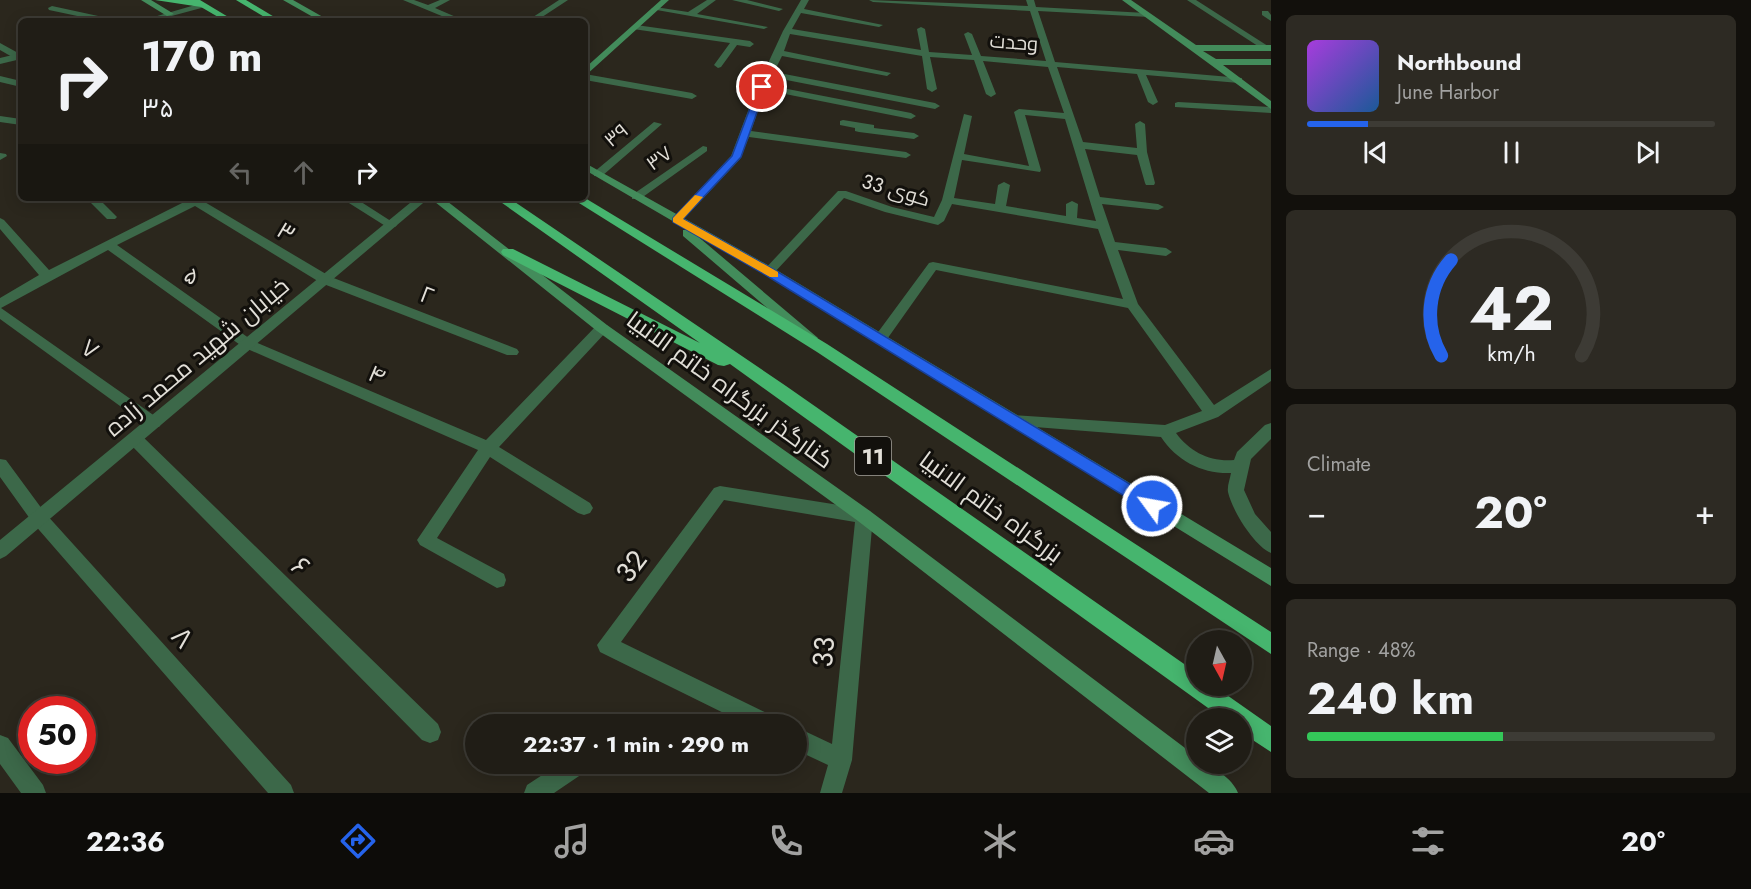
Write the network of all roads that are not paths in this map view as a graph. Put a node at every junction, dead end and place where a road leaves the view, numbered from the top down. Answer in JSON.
{"nodes":[{"id":1,"x":145,"y":0,"type":"edge"},
{"id":2,"x":159,"y":0,"type":"edge"},
{"id":3,"x":193,"y":0,"type":"edge"},
{"id":4,"x":240,"y":0,"type":"edge"},
{"id":5,"x":287,"y":0,"type":"edge"},
{"id":6,"x":407,"y":0,"type":"edge"},
{"id":7,"x":446,"y":0,"type":"edge"},
{"id":8,"x":564,"y":0,"type":"edge"},
{"id":9,"x":665,"y":0,"type":"edge"},
{"id":10,"x":712,"y":0,"type":"edge"},
{"id":11,"x":736,"y":0,"type":"edge"},
{"id":12,"x":805,"y":0,"type":"edge"},
{"id":13,"x":873,"y":0,"type":"edge"},
{"id":14,"x":893,"y":0,"type":"edge"},
{"id":15,"x":1126,"y":0,"type":"edge"},
{"id":16,"x":1191,"y":0,"type":"edge"},
{"id":17,"x":934,"y":4,"type":"junction"},
{"id":18,"x":1032,"y":4,"type":"edge"},
{"id":19,"x":202,"y":5,"type":"junction"},
{"id":20,"x":988,"y":7,"type":"junction"},
{"id":21,"x":52,"y":8,"type":"dead end"},
{"id":22,"x":429,"y":8,"type":"junction"},
{"id":23,"x":655,"y":9,"type":"junction"},
{"id":24,"x":779,"y":9,"type":"dead end"},
{"id":25,"x":798,"y":10,"type":"junction"},
{"id":26,"x":170,"y":14,"type":"junction"},
{"id":27,"x":938,"y":14,"type":"dead end"},
{"id":28,"x":689,"y":15,"type":"junction"},
{"id":29,"x":1146,"y":15,"type":"junction"},
{"id":30,"x":994,"y":16,"type":"dead end"},
{"id":31,"x":452,"y":17,"type":"dead end"},
{"id":32,"x":98,"y":18,"type":"edge"},
{"id":33,"x":155,"y":18,"type":"edge"},
{"id":34,"x":226,"y":18,"type":"edge"},
{"id":35,"x":272,"y":18,"type":"edge"},
{"id":36,"x":320,"y":18,"type":"edge"},
{"id":37,"x":536,"y":18,"type":"edge"},
{"id":38,"x":879,"y":25,"type":"dead end"},
{"id":39,"x":636,"y":27,"type":"junction"},
{"id":40,"x":764,"y":27,"type":"dead end"},
{"id":41,"x":921,"y":29,"type":"dead end"},
{"id":42,"x":787,"y":31,"type":"junction"},
{"id":43,"x":968,"y":34,"type":"dead end"},
{"id":44,"x":735,"y":42,"type":"junction"},
{"id":45,"x":750,"y":44,"type":"dead end"},
{"id":46,"x":0,"y":46,"type":"edge"},
{"id":47,"x":1193,"y":48,"type":"junction"},
{"id":48,"x":1269,"y":48,"type":"edge"},
{"id":49,"x":779,"y":54,"type":"junction"},
{"id":50,"x":927,"y":54,"type":"junction"},
{"id":51,"x":18,"y":55,"type":"edge"},
{"id":52,"x":18,"y":56,"type":"edge"},
{"id":53,"x":976,"y":58,"type":"junction"},
{"id":54,"x":0,"y":61,"type":"edge"},
{"id":55,"x":1214,"y":62,"type":"junction"},
{"id":56,"x":1271,"y":62,"type":"edge"},
{"id":57,"x":1050,"y":63,"type":"junction"},
{"id":58,"x":718,"y":65,"type":"dead end"},
{"id":59,"x":588,"y":70,"type":"edge"},
{"id":60,"x":1140,"y":71,"type":"junction"},
{"id":61,"x":887,"y":73,"type":"dead end"},
{"id":62,"x":769,"y":74,"type":"junction"},
{"id":63,"x":588,"y":79,"type":"edge"},
{"id":64,"x":1239,"y":80,"type":"junction"},
{"id":65,"x":2,"y":83,"type":"edge"},
{"id":66,"x":18,"y":84,"type":"edge"},
{"id":67,"x":762,"y":87,"type":"junction"},
{"id":68,"x":932,"y":89,"type":"dead end"},
{"id":69,"x":991,"y":94,"type":"dead end"},
{"id":70,"x":692,"y":96,"type":"dead end"},
{"id":71,"x":1153,"y":102,"type":"dead end"},
{"id":72,"x":1178,"y":105,"type":"dead end"},
{"id":73,"x":935,"y":106,"type":"dead end"},
{"id":74,"x":1271,"y":108,"type":"edge"},
{"id":75,"x":911,"y":116,"type":"dead end"},
{"id":76,"x":967,"y":116,"type":"dead end"},
{"id":77,"x":1070,"y":117,"type":"junction"},
{"id":78,"x":0,"y":119,"type":"edge"},
{"id":79,"x":18,"y":122,"type":"edge"},
{"id":80,"x":657,"y":123,"type":"dead end"},
{"id":81,"x":843,"y":123,"type":"dead end"},
{"id":82,"x":1140,"y":124,"type":"dead end"},
{"id":83,"x":865,"y":129,"type":"junction"},
{"id":84,"x":745,"y":134,"type":"junction"},
{"id":85,"x":914,"y":136,"type":"dead end"},
{"id":86,"x":1079,"y":145,"type":"junction"},
{"id":87,"x":702,"y":149,"type":"dead end"},
{"id":88,"x":1142,"y":152,"type":"junction"},
{"id":89,"x":823,"y":153,"type":"dead end"},
{"id":90,"x":853,"y":154,"type":"junction"},
{"id":91,"x":906,"y":155,"type":"dead end"},
{"id":92,"x":958,"y":156,"type":"junction"},
{"id":93,"x":591,"y":170,"type":"edge"},
{"id":94,"x":1150,"y":183,"type":"dead end"},
{"id":95,"x":1004,"y":185,"type":"dead end"},
{"id":96,"x":636,"y":197,"type":"junction"},
{"id":97,"x":948,"y":200,"type":"junction"},
{"id":98,"x":1095,"y":200,"type":"junction"},
{"id":99,"x":96,"y":201,"type":"edge"},
{"id":100,"x":196,"y":201,"type":"edge"},
{"id":101,"x":200,"y":201,"type":"edge"},
{"id":102,"x":352,"y":201,"type":"edge"},
{"id":103,"x":419,"y":201,"type":"edge"},
{"id":104,"x":440,"y":201,"type":"edge"},
{"id":105,"x":505,"y":201,"type":"edge"},
{"id":106,"x":582,"y":201,"type":"edge"},
{"id":107,"x":1072,"y":204,"type":"dead end"},
{"id":108,"x":1158,"y":207,"type":"dead end"},
{"id":109,"x":1000,"y":210,"type":"junction"},
{"id":110,"x":660,"y":211,"type":"junction"},
{"id":111,"x":111,"y":217,"type":"dead end"},
{"id":112,"x":676,"y":220,"type":"junction"},
{"id":113,"x":0,"y":222,"type":"edge"},
{"id":114,"x":1071,"y":222,"type":"junction"},
{"id":115,"x":391,"y":225,"type":"junction"},
{"id":116,"x":1103,"y":226,"type":"junction"},
{"id":117,"x":109,"y":245,"type":"junction"},
{"id":118,"x":1111,"y":245,"type":"junction"},
{"id":119,"x":508,"y":252,"type":"junction"},
{"id":120,"x":1166,"y":252,"type":"dead end"},
{"id":121,"x":768,"y":272,"type":"junction"},
{"id":122,"x":47,"y":276,"type":"junction"},
{"id":123,"x":326,"y":279,"type":"junction"},
{"id":124,"x":0,"y":304,"type":"edge"},
{"id":125,"x":1132,"y":305,"type":"junction"},
{"id":126,"x":0,"y":312,"type":"edge"},
{"id":127,"x":602,"y":328,"type":"junction"},
{"id":128,"x":880,"y":339,"type":"junction"},
{"id":129,"x":248,"y":344,"type":"junction"},
{"id":130,"x":822,"y":348,"type":"junction"},
{"id":131,"x":512,"y":352,"type":"dead end"},
{"id":132,"x":1271,"y":374,"type":"edge"},
{"id":133,"x":780,"y":390,"type":"junction"},
{"id":134,"x":1213,"y":413,"type":"junction"},
{"id":135,"x":1014,"y":421,"type":"junction"},
{"id":136,"x":154,"y":423,"type":"junction"},
{"id":137,"x":1271,"y":429,"type":"edge"},
{"id":138,"x":1166,"y":431,"type":"junction"},
{"id":139,"x":135,"y":439,"type":"junction"},
{"id":140,"x":488,"y":448,"type":"junction"},
{"id":141,"x":0,"y":465,"type":"edge"},
{"id":142,"x":1240,"y":466,"type":"junction"},
{"id":143,"x":584,"y":508,"type":"dead end"},
{"id":144,"x":864,"y":516,"type":"junction"},
{"id":145,"x":39,"y":518,"type":"junction"},
{"id":146,"x":1271,"y":545,"type":"edge"},
{"id":147,"x":0,"y":551,"type":"edge"},
{"id":148,"x":1271,"y":578,"type":"edge"},
{"id":149,"x":497,"y":580,"type":"dead end"},
{"id":150,"x":1271,"y":644,"type":"edge"},
{"id":151,"x":1226,"y":708,"type":"edge"},
{"id":152,"x":748,"y":714,"type":"edge"},
{"id":153,"x":1252,"y":727,"type":"edge"},
{"id":154,"x":430,"y":732,"type":"dead end"},
{"id":155,"x":1271,"y":740,"type":"edge"},
{"id":156,"x":807,"y":743,"type":"edge"},
{"id":157,"x":0,"y":746,"type":"edge"},
{"id":158,"x":841,"y":760,"type":"junction"},
{"id":159,"x":563,"y":774,"type":"edge"},
{"id":160,"x":27,"y":790,"type":"edge"},
{"id":161,"x":284,"y":793,"type":"edge"},
{"id":162,"x":536,"y":793,"type":"edge"},
{"id":163,"x":831,"y":793,"type":"edge"},
{"id":164,"x":1227,"y":793,"type":"edge"}],
"edges":[{"from":1,"to":26,"type":"main road"},
{"from":2,"to":19,"type":"highway"},
{"from":3,"to":19,"type":"highway"},
{"from":4,"to":35,"type":"highway"},
{"from":5,"to":36,"type":"main road"},
{"from":6,"to":22,"type":"street"},
{"from":7,"to":22,"type":"street"},
{"from":8,"to":37,"type":"street"},
{"from":9,"to":23,"type":"main road"},
{"from":10,"to":28,"type":"street"},
{"from":11,"to":24,"type":"street"},
{"from":12,"to":25,"type":"street"},
{"from":13,"to":14,"type":"street"},
{"from":14,"to":17,"type":"street"},
{"from":15,"to":29,"type":"main road"},
{"from":16,"to":48,"type":"street"},
{"from":17,"to":20,"type":"street"},
{"from":17,"to":27,"type":"street"},
{"from":18,"to":20,"type":"street"},
{"from":18,"to":29,"type":"street"},
{"from":18,"to":57,"type":"street"},
{"from":19,"to":26,"type":"street"},
{"from":19,"to":34,"type":"highway"},
{"from":20,"to":30,"type":"street"},
{"from":21,"to":32,"type":"street"},
{"from":22,"to":31,"type":"street"},
{"from":23,"to":28,"type":"street"},
{"from":23,"to":39,"type":"main road"},
{"from":25,"to":38,"type":"street"},
{"from":25,"to":42,"type":"street"},
{"from":26,"to":33,"type":"street"},
{"from":28,"to":40,"type":"street"},
{"from":29,"to":47,"type":"main road"},
{"from":39,"to":44,"type":"street"},
{"from":39,"to":59,"type":"main road"},
{"from":41,"to":50,"type":"street"},
{"from":42,"to":49,"type":"street"},
{"from":42,"to":50,"type":"street","name":"وحدت"},
{"from":43,"to":53,"type":"street"},
{"from":44,"to":45,"type":"street"},
{"from":44,"to":58,"type":"street"},
{"from":46,"to":51,"type":"street"},
{"from":47,"to":48,"type":"main road"},
{"from":47,"to":55,"type":"main road"},
{"from":49,"to":61,"type":"street"},
{"from":49,"to":62,"type":"street"},
{"from":50,"to":53,"type":"street","name":"وحدت"},
{"from":50,"to":68,"type":"street"},
{"from":52,"to":54,"type":"street"},
{"from":53,"to":57,"type":"street","name":"وحدت"},
{"from":53,"to":69,"type":"street"},
{"from":55,"to":56,"type":"main road"},
{"from":55,"to":64,"type":"main road"},
{"from":57,"to":60,"type":"street","name":"وحدت"},
{"from":57,"to":77,"type":"street"},
{"from":60,"to":64,"type":"street","name":"وحدت"},
{"from":60,"to":71,"type":"street"},
{"from":62,"to":67,"type":"street"},
{"from":62,"to":73,"type":"street"},
{"from":63,"to":70,"type":"street"},
{"from":64,"to":74,"type":"main road"},
{"from":65,"to":66,"type":"street"},
{"from":67,"to":75,"type":"street"},
{"from":67,"to":84,"type":"street"},
{"from":72,"to":74,"type":"street"},
{"from":76,"to":92,"type":"street","name":"کوی 33"},
{"from":77,"to":86,"type":"street"},
{"from":77,"to":92,"type":"street"},
{"from":78,"to":79,"type":"street"},
{"from":80,"to":93,"type":"street","name":"۳۹"},
{"from":81,"to":83,"type":"street"},
{"from":82,"to":88,"type":"street"},
{"from":83,"to":85,"type":"street"},
{"from":83,"to":90,"type":"street"},
{"from":84,"to":90,"type":"street"},
{"from":84,"to":112,"type":"street"},
{"from":86,"to":88,"type":"street"},
{"from":86,"to":98,"type":"street"},
{"from":87,"to":96,"type":"street","name":"۳۷"},
{"from":88,"to":94,"type":"street"},
{"from":89,"to":90,"type":"street"},
{"from":90,"to":91,"type":"street"},
{"from":92,"to":97,"type":"street","name":"کوی 33"},
{"from":93,"to":96,"type":"main road"},
{"from":95,"to":109,"type":"street"},
{"from":96,"to":110,"type":"main road"},
{"from":97,"to":109,"type":"street"},
{"from":97,"to":121,"type":"street","name":"کوی 33"},
{"from":98,"to":108,"type":"street"},
{"from":98,"to":116,"type":"street"},
{"from":99,"to":111,"type":"street"},
{"from":100,"to":117,"type":"street"},
{"from":101,"to":123,"type":"street","name":"۳"},
{"from":102,"to":115,"type":"street"},
{"from":103,"to":115,"type":"street","name":"خیابان شهید محمد زاده"},
{"from":104,"to":119,"type":"main road","name":"کنارگذر بزرگراه خاتم الانبیا"},
{"from":105,"to":133,"type":"highway","name":"بزرگراه خاتم الانبیا","number":"11"},
{"from":106,"to":130,"type":"highway","name":"بزرگراه خاتم الانبیا"},
{"from":107,"to":114,"type":"street"},
{"from":109,"to":114,"type":"street"},
{"from":110,"to":112,"type":"main road"},
{"from":110,"to":130,"type":"main road"},
{"from":112,"to":121,"type":"main road"},
{"from":113,"to":122,"type":"street"},
{"from":114,"to":116,"type":"street"},
{"from":115,"to":123,"type":"street","name":"خیابان شهید محمد زاده"},
{"from":116,"to":118,"type":"street"},
{"from":117,"to":122,"type":"street"},
{"from":117,"to":129,"type":"street","name":"۵"},
{"from":118,"to":120,"type":"street"},
{"from":118,"to":125,"type":"street"},
{"from":119,"to":127,"type":"main road","name":"کنارگذر بزرگراه خاتم الانبیا"},
{"from":119,"to":133,"type":"highway"},
{"from":121,"to":128,"type":"main road"},
{"from":122,"to":124,"type":"street"},
{"from":123,"to":129,"type":"street","name":"خیابان شهید محمد زاده"},
{"from":123,"to":131,"type":"street","name":"۲"},
{"from":125,"to":128,"type":"street"},
{"from":125,"to":134,"type":"street"},
{"from":126,"to":136,"type":"street","name":"۷"},
{"from":127,"to":140,"type":"street"},
{"from":127,"to":144,"type":"main road","name":"کنارگذر بزرگراه خاتم الانبیا"},
{"from":128,"to":135,"type":"main road"},
{"from":129,"to":136,"type":"street","name":"خیابان شهید محمد زاده"},
{"from":129,"to":140,"type":"street","name":"۴"},
{"from":130,"to":150,"type":"highway","name":"بزرگراه خاتم الانبیا"},
{"from":132,"to":134,"type":"street"},
{"from":133,"to":151,"type":"highway","name":"بزرگراه خاتم الانبیا","number":"11"},
{"from":134,"to":138,"type":"street"},
{"from":135,"to":138,"type":"street"},
{"from":135,"to":148,"type":"main road"},
{"from":136,"to":139,"type":"street","name":"خیابان شهید محمد زاده"},
{"from":137,"to":142,"type":"street"},
{"from":138,"to":142,"type":"street"},
{"from":139,"to":145,"type":"street","name":"خیابان شهید محمد زاده"},
{"from":139,"to":154,"type":"street","name":"۶"},
{"from":140,"to":143,"type":"street","name":"۴"},
{"from":140,"to":149,"type":"street"},
{"from":141,"to":145,"type":"street","name":"۸"},
{"from":142,"to":146,"type":"street"},
{"from":144,"to":152,"type":"street","name":"32"},
{"from":144,"to":158,"type":"street","name":"33"},
{"from":144,"to":164,"type":"main road","name":"کنارگذر بزرگراه خاتم الانبیا"},
{"from":145,"to":147,"type":"street","name":"خیابان شهید محمد زاده"},
{"from":145,"to":161,"type":"street","name":"۸"},
{"from":153,"to":155,"type":"highway","name":"بزرگراه خاتم الانبیا","number":"11"},
{"from":156,"to":158,"type":"street"},
{"from":157,"to":160,"type":"street"},
{"from":158,"to":163,"type":"street","name":"33"},
{"from":159,"to":162,"type":"street"}]}
